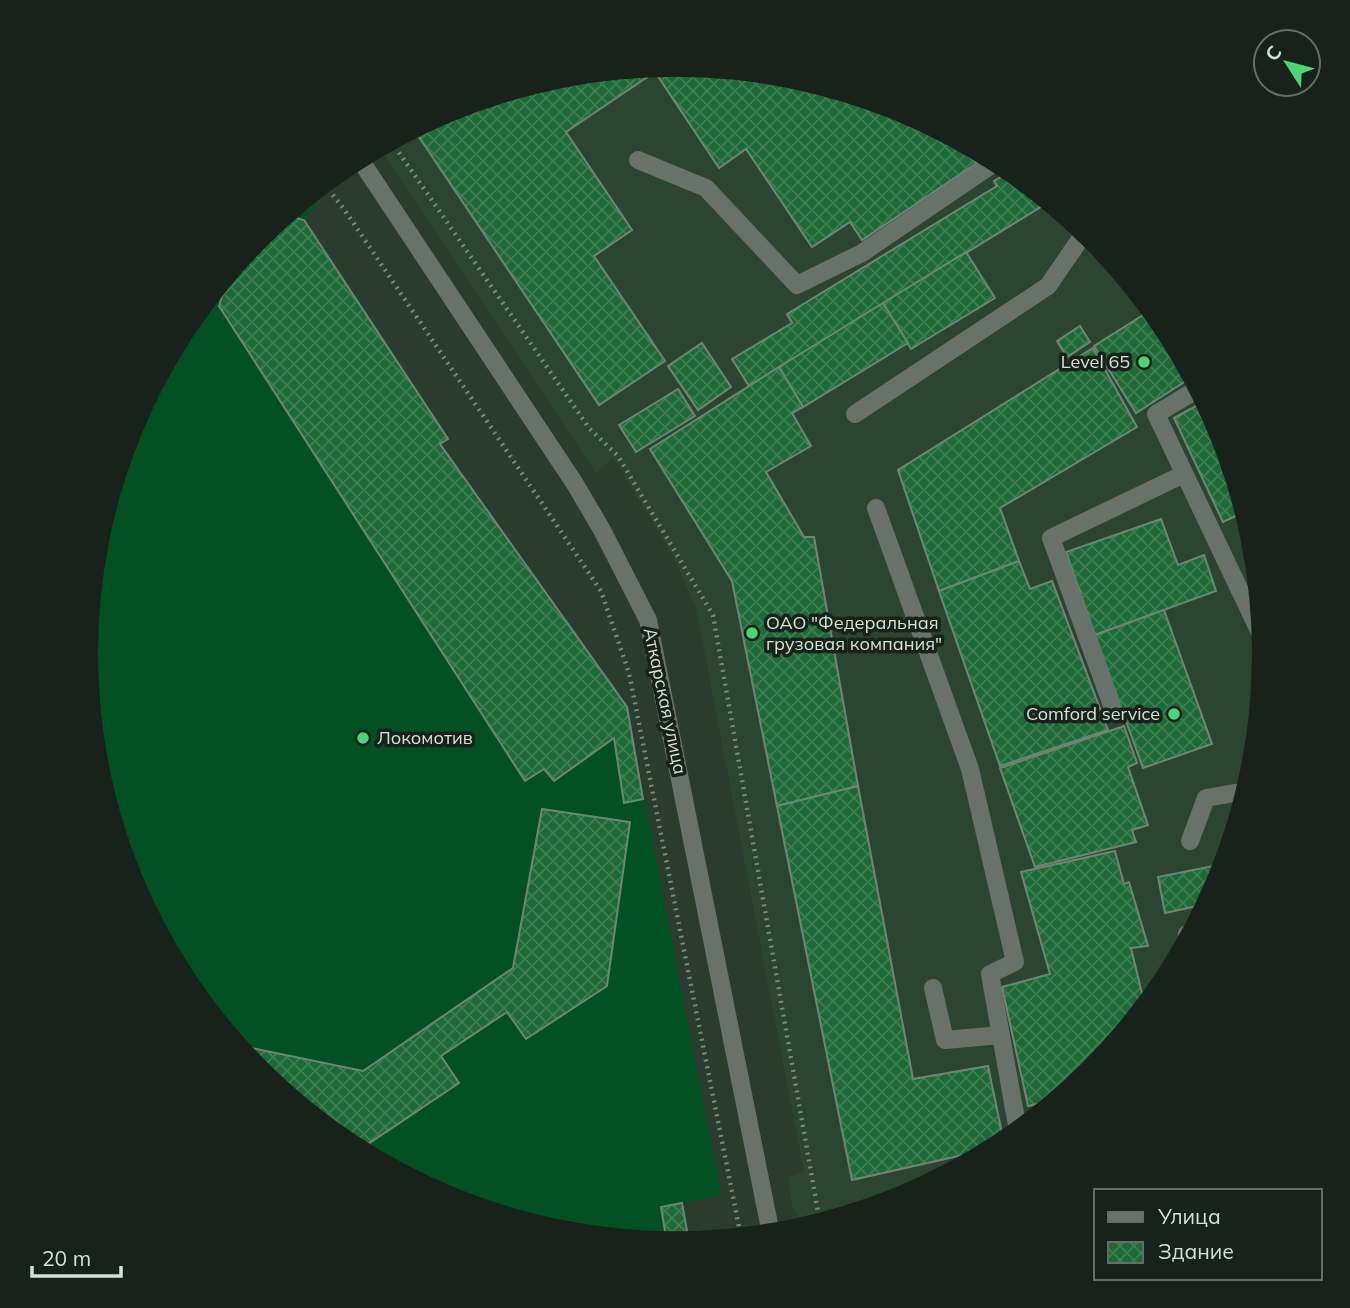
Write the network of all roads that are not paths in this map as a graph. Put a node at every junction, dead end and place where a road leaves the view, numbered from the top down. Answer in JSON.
{"nodes":[{"id":1,"x":638,"y":160,"type":"dead end"},
{"id":2,"x":365,"y":167,"type":"edge"},
{"id":3,"x":986,"y":168,"type":"edge"},
{"id":4,"x":1078,"y":242,"type":"edge"},
{"id":5,"x":1189,"y":394,"type":"edge"},
{"id":6,"x":855,"y":414,"type":"dead end"},
{"id":7,"x":1184,"y":474,"type":"junction"},
{"id":8,"x":876,"y":508,"type":"dead end"},
{"id":9,"x":1251,"y":613,"type":"edge"},
{"id":10,"x":1114,"y":711,"type":"dead end"},
{"id":11,"x":1234,"y":793,"type":"edge"},
{"id":12,"x":1189,"y":841,"type":"dead end"},
{"id":13,"x":933,"y":988,"type":"dead end"},
{"id":14,"x":1001,"y":1035,"type":"junction"},
{"id":15,"x":1016,"y":1119,"type":"edge"},
{"id":16,"x":769,"y":1223,"type":"edge"}],
"edges":[{"from":1,"to":3,"type":"street"},
{"from":2,"to":16,"type":"street","name":"Аткарская улица"},
{"from":4,"to":6,"type":"street"},
{"from":5,"to":7,"type":"street"},
{"from":7,"to":9,"type":"street"},
{"from":7,"to":10,"type":"street"},
{"from":8,"to":14,"type":"street"},
{"from":11,"to":12,"type":"street"},
{"from":13,"to":14,"type":"street"},
{"from":14,"to":15,"type":"street"}]}
